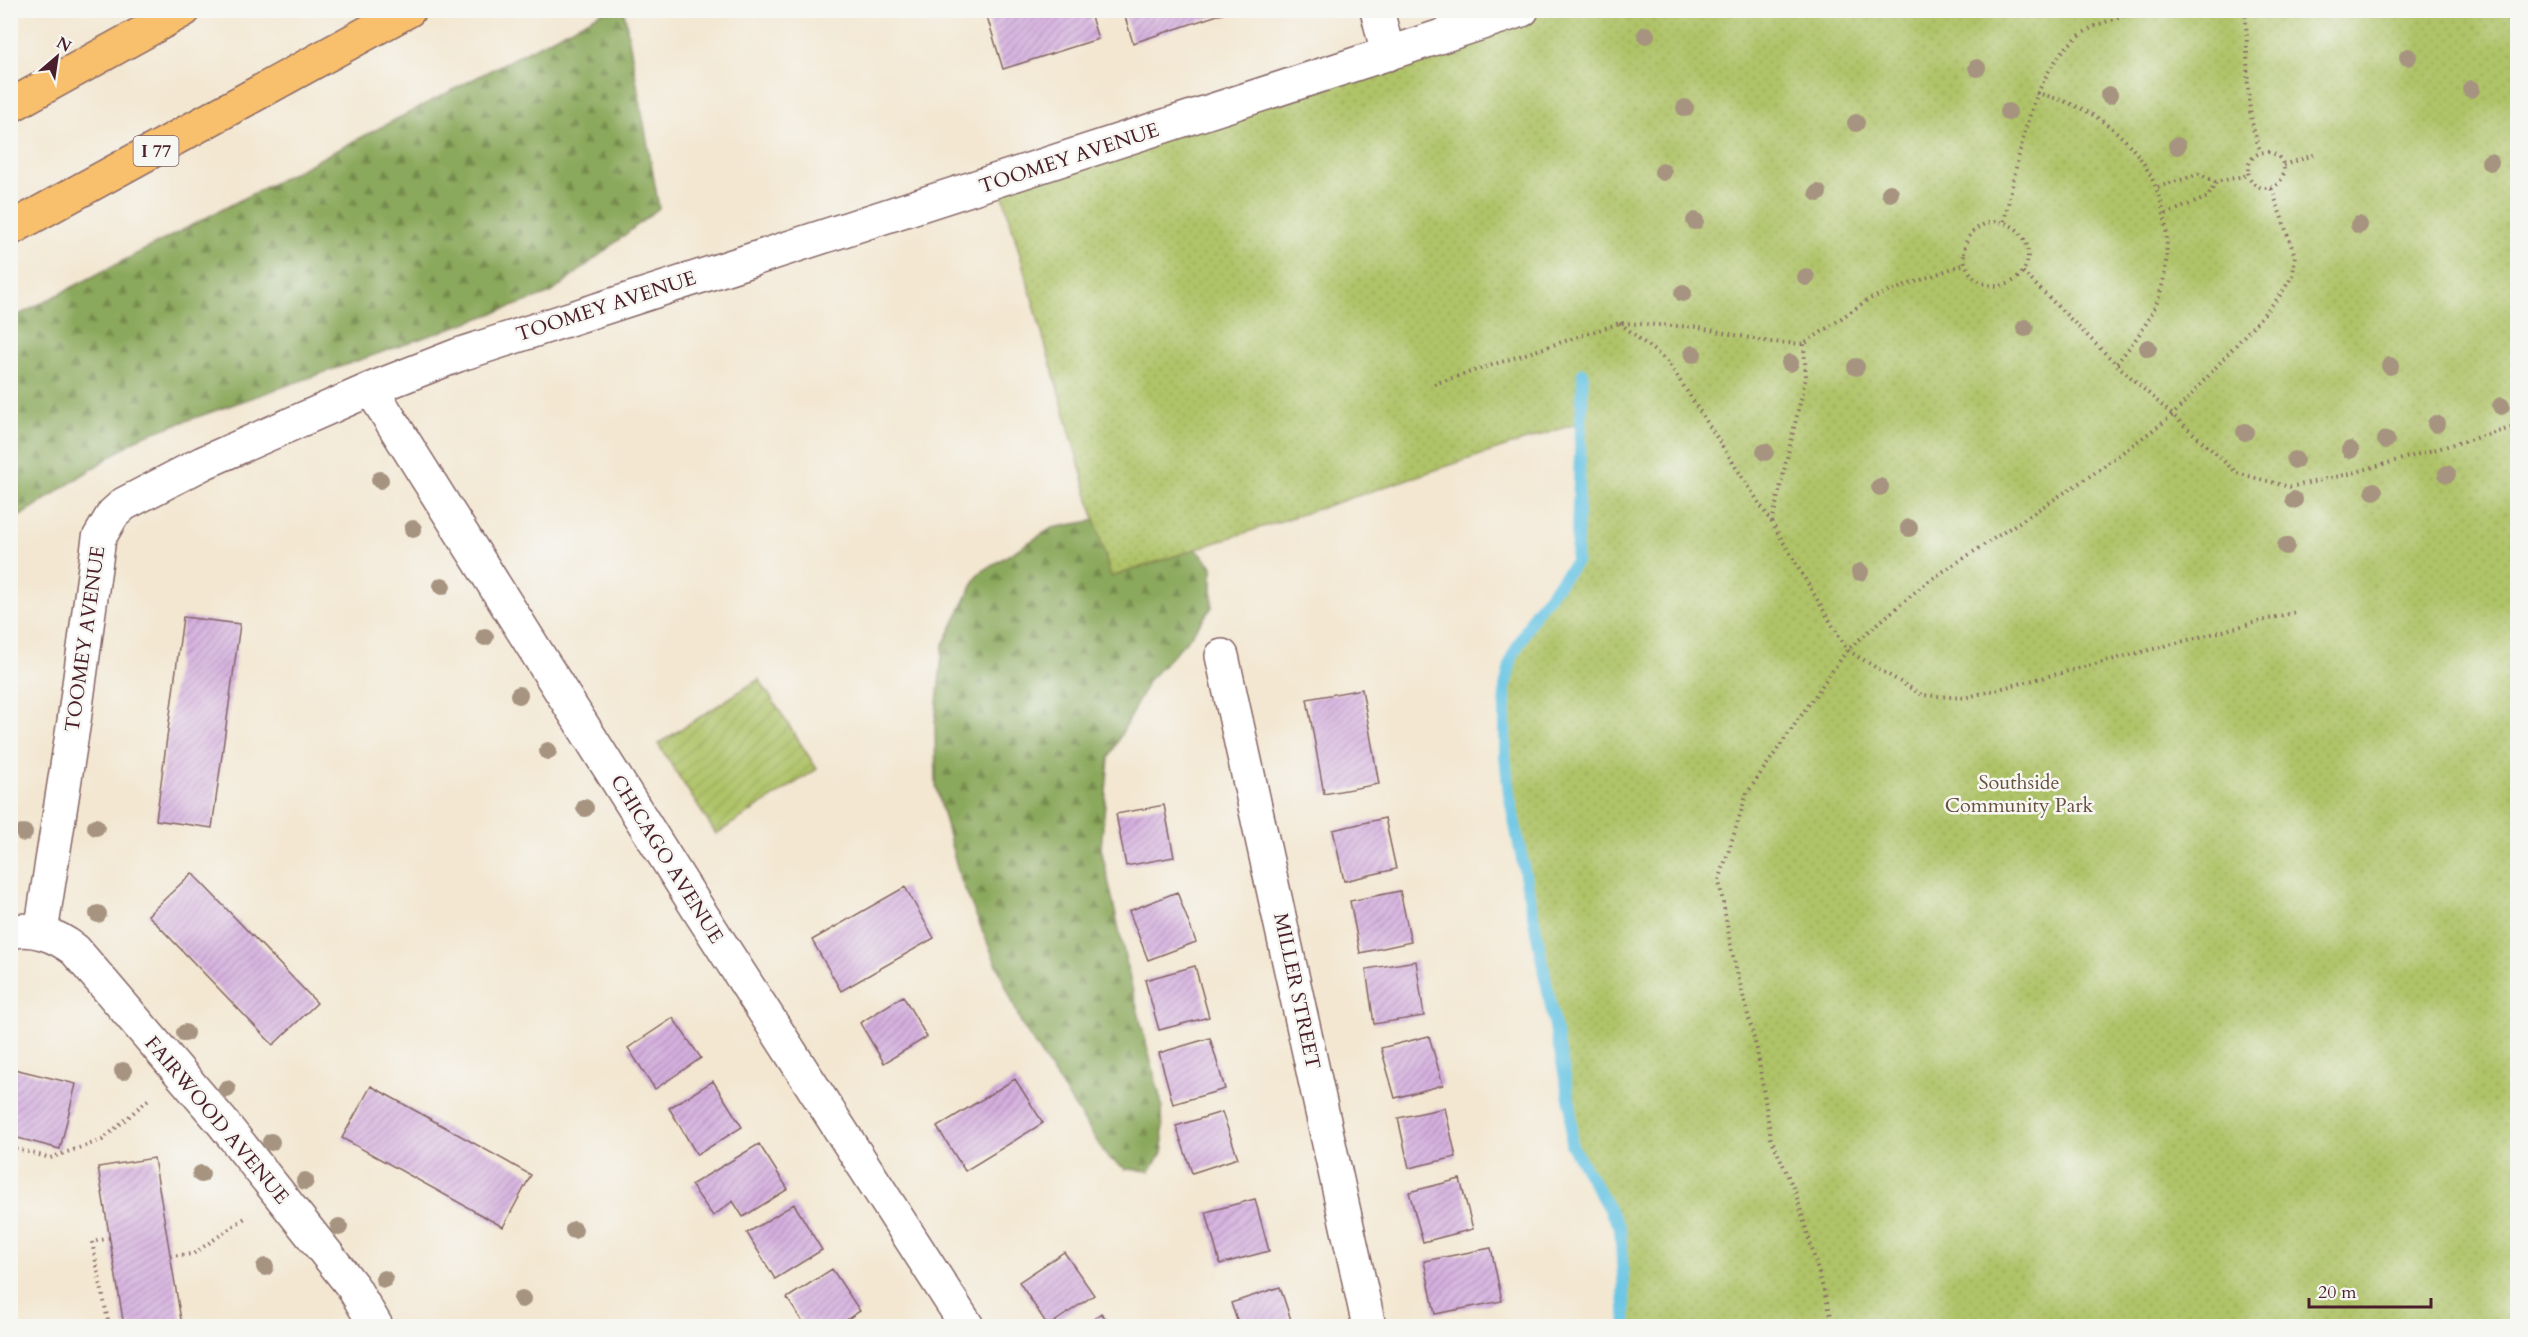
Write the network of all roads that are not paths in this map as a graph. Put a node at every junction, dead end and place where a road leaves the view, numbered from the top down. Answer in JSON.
{"nodes":[{"id":1,"x":184,"y":10,"type":"edge"},
{"id":2,"x":409,"y":10,"type":"edge"},
{"id":3,"x":1377,"y":10,"type":"edge"},
{"id":4,"x":1522,"y":10,"type":"edge"},
{"id":5,"x":1388,"y":54,"type":"junction"},
{"id":6,"x":10,"y":106,"type":"edge"},
{"id":7,"x":10,"y":229,"type":"edge"},
{"id":8,"x":371,"y":389,"type":"junction"},
{"id":9,"x":1222,"y":656,"type":"dead end"},
{"id":10,"x":26,"y":932,"type":"edge"},
{"id":11,"x":376,"y":1326,"type":"edge"},
{"id":12,"x":967,"y":1326,"type":"edge"},
{"id":13,"x":1369,"y":1326,"type":"edge"}],
"edges":[{"from":1,"to":6,"type":"highway"},
{"from":2,"to":7,"type":"highway","number":"I 77"},
{"from":3,"to":5,"type":"street"},
{"from":4,"to":5,"type":"street","name":"TOOMEY AVENUE"},
{"from":5,"to":8,"type":"street","name":"TOOMEY AVENUE"},
{"from":8,"to":10,"type":"street","name":"TOOMEY AVENUE"},
{"from":8,"to":12,"type":"street","name":"CHICAGO AVENUE"},
{"from":9,"to":13,"type":"street","name":"MILLER STREET"},
{"from":10,"to":11,"type":"street","name":"FAIRWOOD AVENUE"}]}
